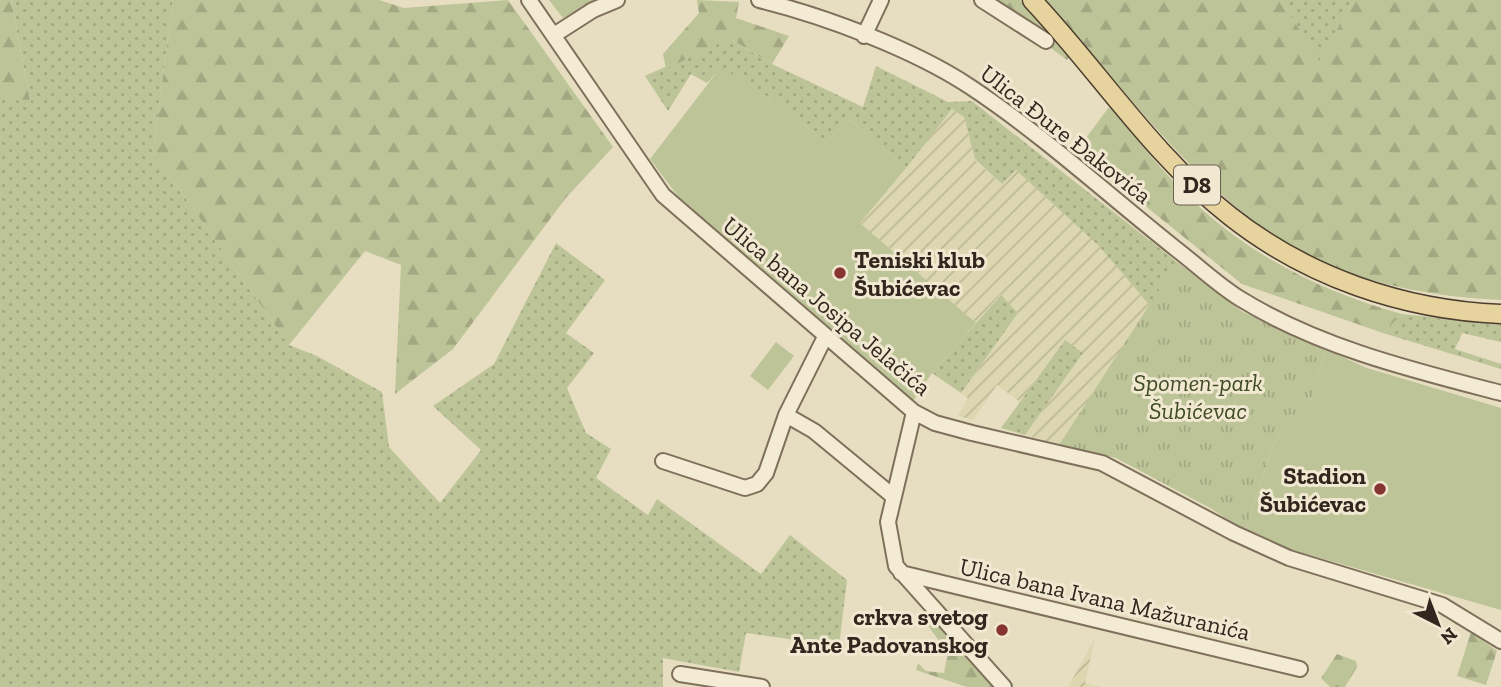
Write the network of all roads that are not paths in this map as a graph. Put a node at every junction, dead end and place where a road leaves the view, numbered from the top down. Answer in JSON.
{"nodes":[{"id":1,"x":529,"y":0,"type":"edge"},
{"id":2,"x":617,"y":0,"type":"edge"},
{"id":3,"x":759,"y":0,"type":"edge"},
{"id":4,"x":881,"y":0,"type":"edge"},
{"id":5,"x":982,"y":0,"type":"edge"},
{"id":6,"x":1032,"y":0,"type":"edge"},
{"id":7,"x":555,"y":34,"type":"junction"},
{"id":8,"x":864,"y":36,"type":"junction"},
{"id":9,"x":1045,"y":41,"type":"dead end"},
{"id":10,"x":1501,"y":314,"type":"edge"},
{"id":11,"x":825,"y":337,"type":"junction"},
{"id":12,"x":1501,"y":393,"type":"edge"},
{"id":13,"x":914,"y":412,"type":"junction"},
{"id":14,"x":786,"y":415,"type":"junction"},
{"id":15,"x":663,"y":461,"type":"dead end"},
{"id":16,"x":894,"y":497,"type":"junction"},
{"id":17,"x":901,"y":573,"type":"junction"},
{"id":18,"x":1501,"y":641,"type":"edge"},
{"id":19,"x":1300,"y":669,"type":"dead end"},
{"id":20,"x":680,"y":674,"type":"dead end"},
{"id":21,"x":762,"y":687,"type":"edge"},
{"id":22,"x":1004,"y":687,"type":"edge"}],
"edges":[{"from":1,"to":7,"type":"street","name":"Ulica bana Josipa Jelačića"},
{"from":2,"to":7,"type":"street"},
{"from":3,"to":8,"type":"street","name":"Ulica Đure Đakovića"},
{"from":4,"to":8,"type":"street"},
{"from":5,"to":9,"type":"street"},
{"from":6,"to":10,"type":"main road","number":"D8"},
{"from":7,"to":11,"type":"street","name":"Ulica bana Josipa Jelačića"},
{"from":8,"to":12,"type":"street","name":"Ulica Đure Đakovića"},
{"from":11,"to":13,"type":"street","name":"Ulica bana Josipa Jelačića"},
{"from":11,"to":14,"type":"street"},
{"from":13,"to":16,"type":"street"},
{"from":13,"to":18,"type":"street","name":"Ulica bana Josipa Jelačića"},
{"from":14,"to":15,"type":"street"},
{"from":14,"to":16,"type":"street"},
{"from":16,"to":17,"type":"street"},
{"from":17,"to":19,"type":"street","name":"Ulica bana Ivana Mažuranića"},
{"from":17,"to":22,"type":"street"},
{"from":20,"to":21,"type":"street"}]}
